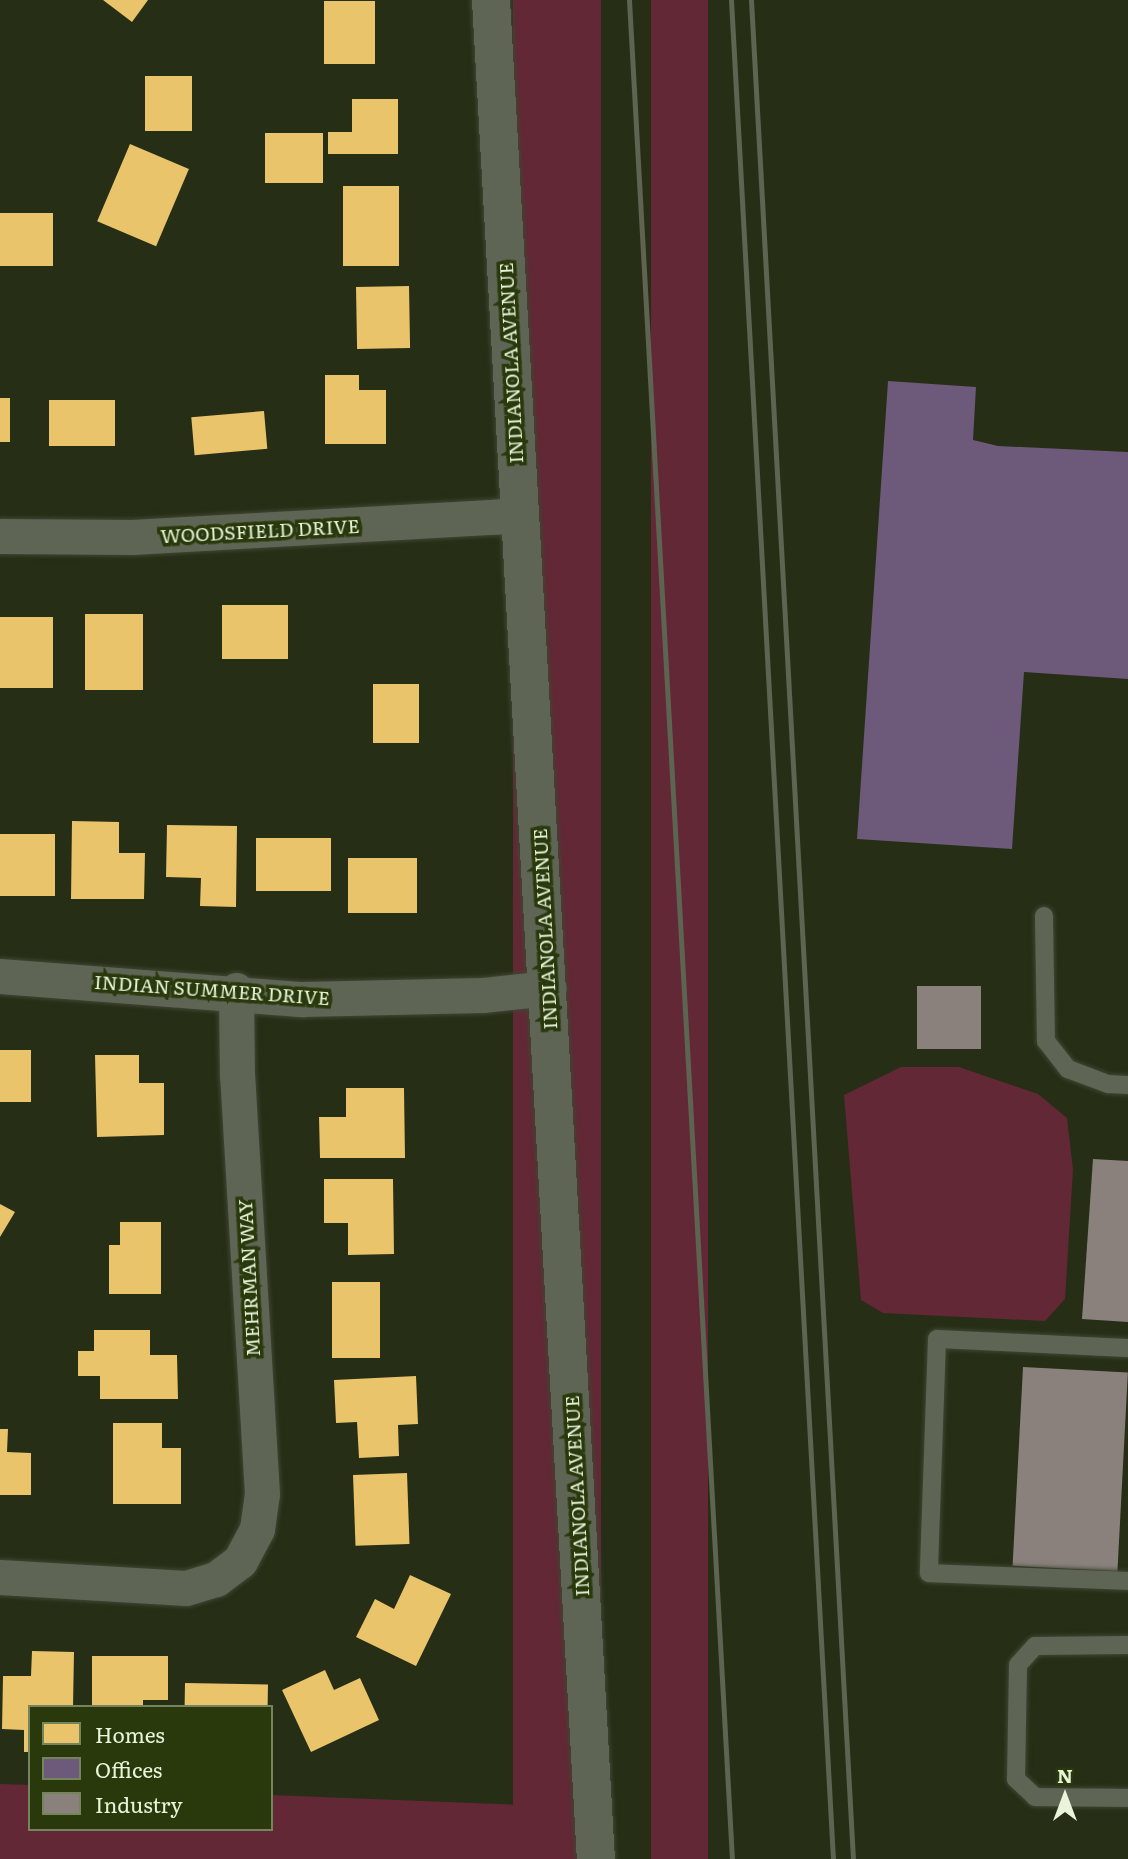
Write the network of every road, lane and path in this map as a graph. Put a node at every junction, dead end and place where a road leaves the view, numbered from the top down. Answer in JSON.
{"nodes":[{"id":1,"x":491,"y":0,"type":"edge"},
{"id":2,"x":520,"y":515,"type":"junction"},
{"id":3,"x":0,"y":536,"type":"edge"},
{"id":4,"x":1044,"y":916,"type":"dead end"},
{"id":5,"x":0,"y":976,"type":"edge"},
{"id":6,"x":549,"y":988,"type":"junction"},
{"id":7,"x":236,"y":990,"type":"junction"},
{"id":8,"x":1128,"y":1085,"type":"edge"},
{"id":9,"x":1128,"y":1348,"type":"edge"},
{"id":10,"x":0,"y":1577,"type":"edge"},
{"id":11,"x":1128,"y":1581,"type":"edge"},
{"id":12,"x":1128,"y":1645,"type":"edge"},
{"id":13,"x":1128,"y":1798,"type":"edge"},
{"id":14,"x":596,"y":1859,"type":"edge"}],
"edges":[{"from":1,"to":2,"type":"main road","name":"INDIANOLA AVENUE"},
{"from":2,"to":3,"type":"street","name":"WOODSFIELD DRIVE"},
{"from":2,"to":6,"type":"main road","name":"INDIANOLA AVENUE"},
{"from":4,"to":8,"type":"lane"},
{"from":5,"to":7,"type":"street","name":"INDIAN SUMMER DRIVE"},
{"from":6,"to":7,"type":"street","name":"INDIAN SUMMER DRIVE"},
{"from":6,"to":14,"type":"main road","name":"INDIANOLA AVENUE"},
{"from":7,"to":10,"type":"street","name":"MEHRMAN WAY"},
{"from":9,"to":11,"type":"lane"},
{"from":12,"to":13,"type":"lane"}]}
